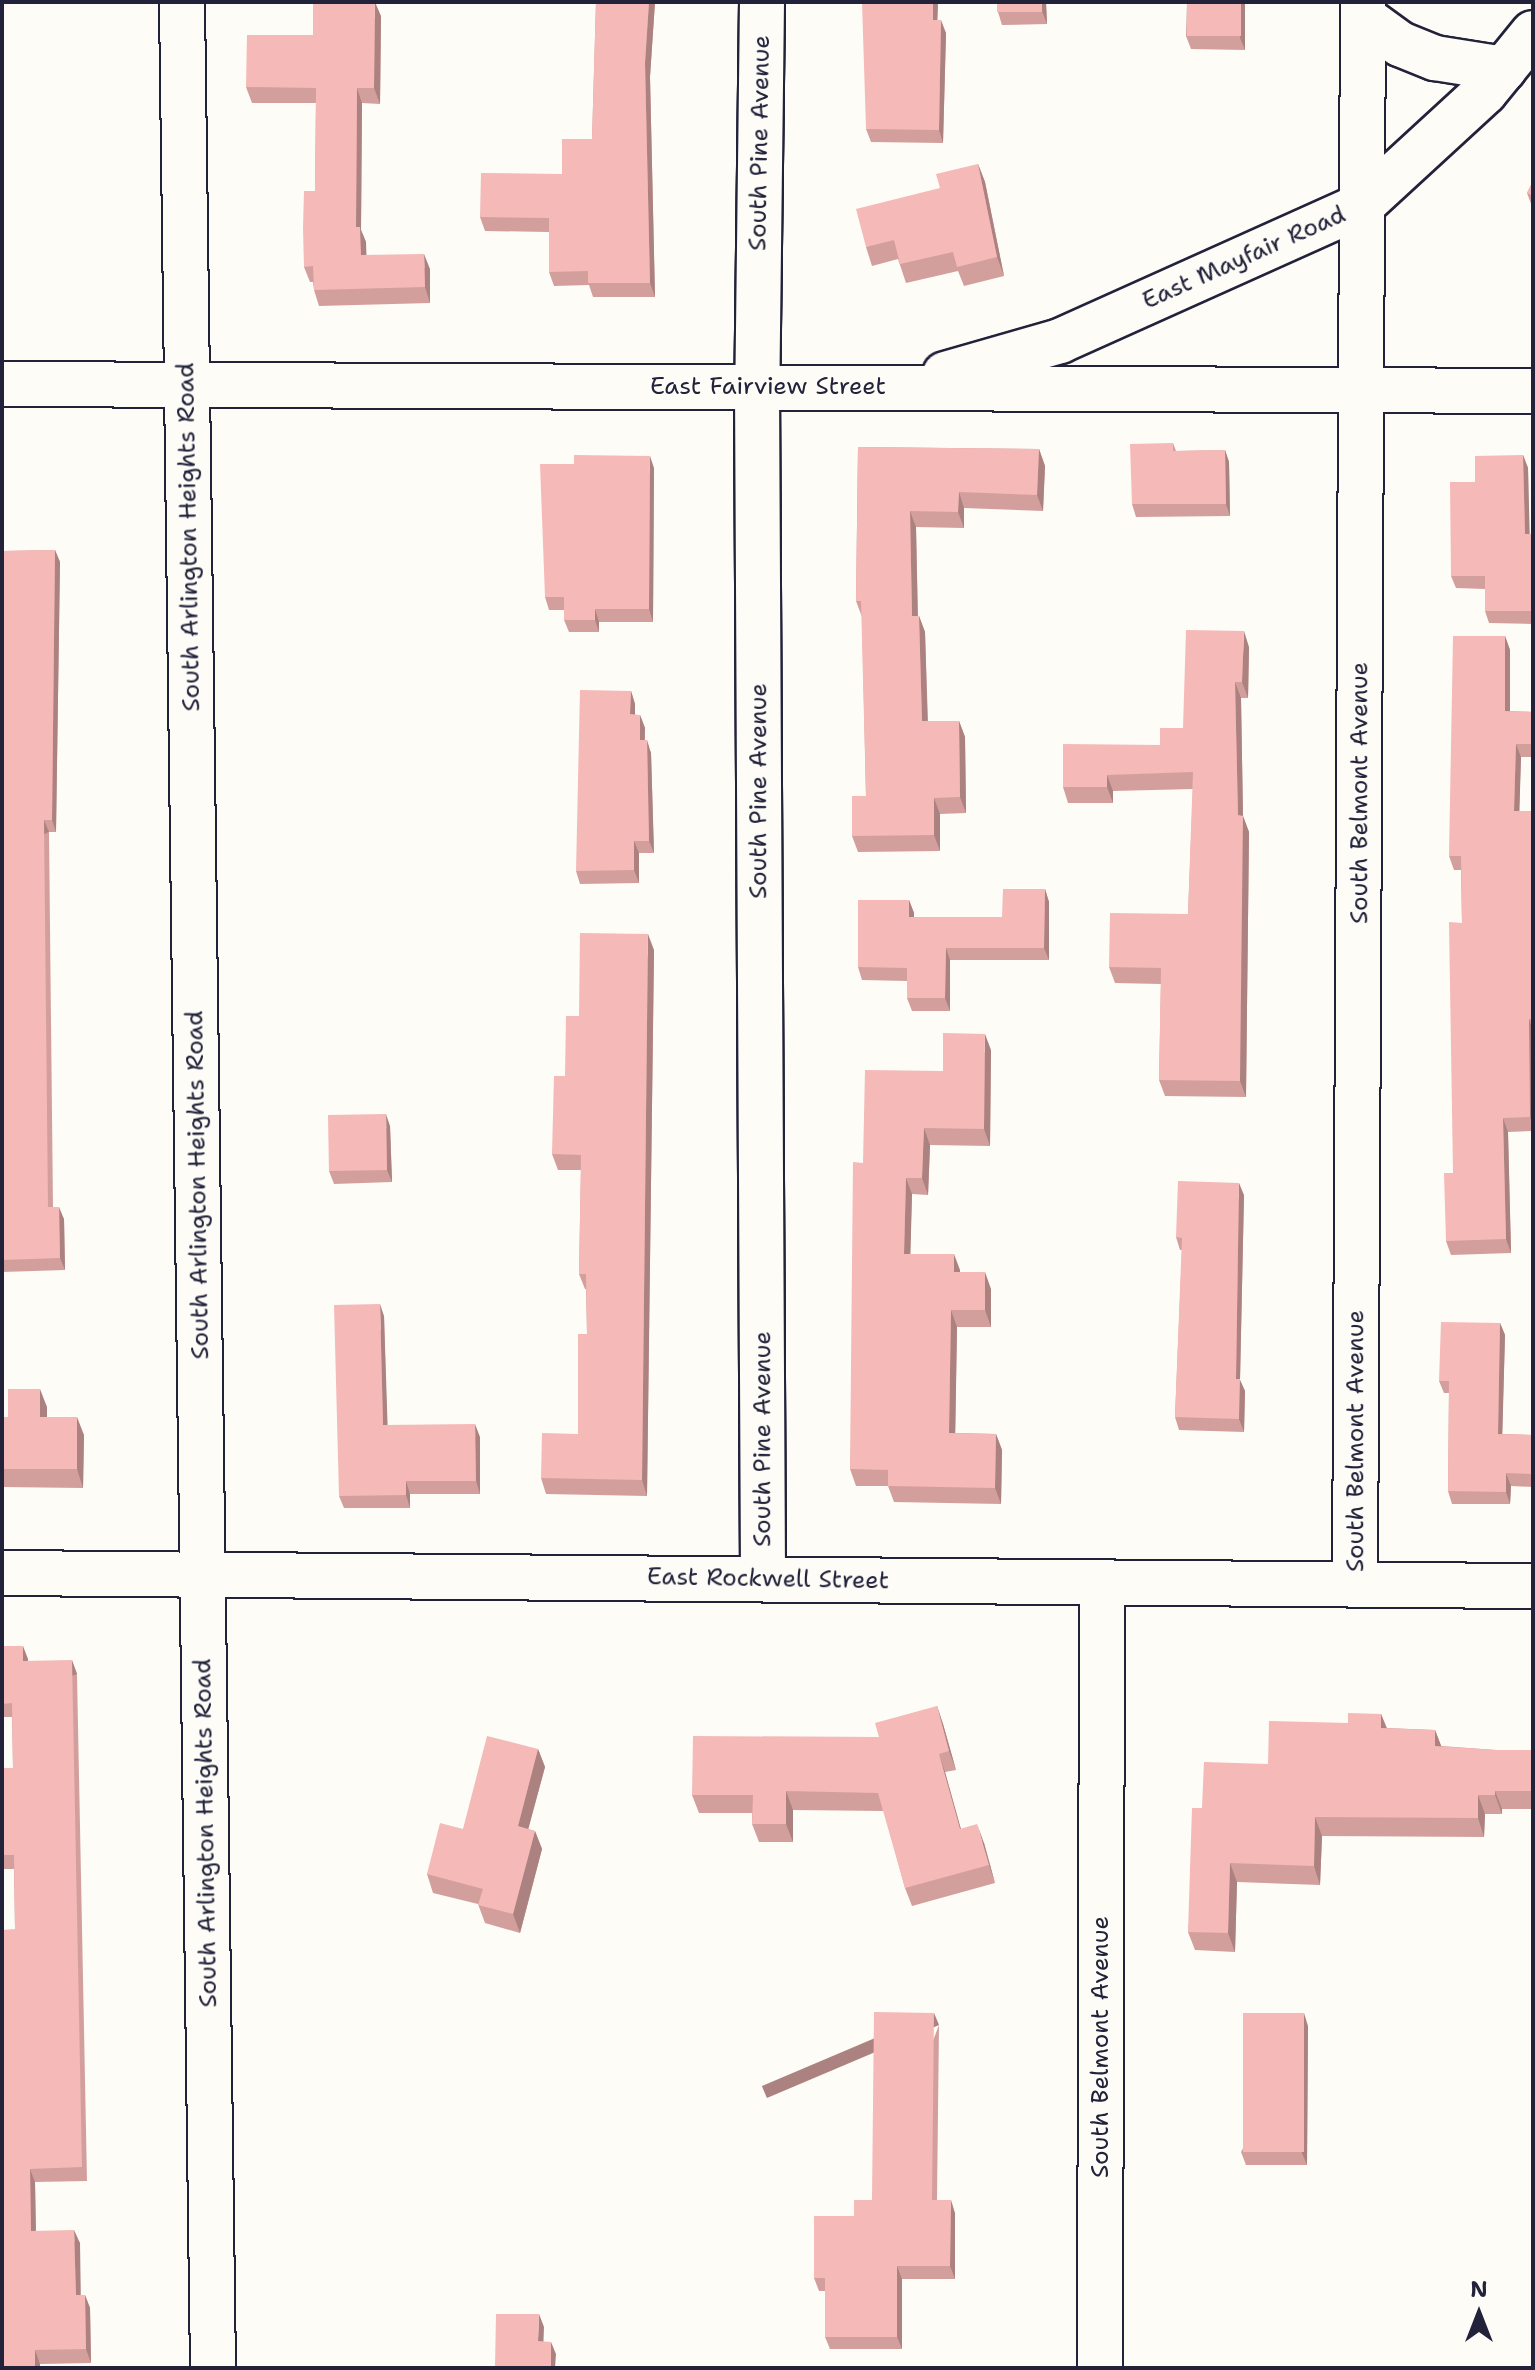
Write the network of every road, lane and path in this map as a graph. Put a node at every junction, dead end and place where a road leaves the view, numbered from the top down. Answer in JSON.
{"nodes":[{"id":1,"x":182,"y":2,"type":"edge"},
{"id":2,"x":762,"y":2,"type":"edge"},
{"id":3,"x":1363,"y":9,"type":"edge"},
{"id":4,"x":1533,"y":33,"type":"edge"},
{"id":5,"x":1504,"y":69,"type":"junction"},
{"id":6,"x":1362,"y":205,"type":"junction"},
{"id":7,"x":2,"y":384,"type":"edge"},
{"id":8,"x":187,"y":385,"type":"junction"},
{"id":9,"x":757,"y":387,"type":"junction"},
{"id":10,"x":896,"y":388,"type":"junction"},
{"id":11,"x":1362,"y":390,"type":"junction"},
{"id":12,"x":1533,"y":391,"type":"edge"},
{"id":13,"x":2,"y":1573,"type":"edge"},
{"id":14,"x":203,"y":1575,"type":"junction"},
{"id":15,"x":763,"y":1579,"type":"junction"},
{"id":16,"x":1102,"y":1582,"type":"junction"},
{"id":17,"x":1355,"y":1584,"type":"junction"},
{"id":18,"x":1533,"y":1586,"type":"edge"},
{"id":19,"x":213,"y":2368,"type":"edge"},
{"id":20,"x":1100,"y":2368,"type":"edge"}],
"edges":[{"from":1,"to":8,"type":"street","name":"South Arlington Heights Road"},
{"from":2,"to":9,"type":"street","name":"South Pine Avenue"},
{"from":3,"to":5,"type":"street"},
{"from":3,"to":6,"type":"street","name":"South Belmont Avenue"},
{"from":4,"to":5,"type":"street","name":"East Mayfair Road"},
{"from":5,"to":6,"type":"street","name":"East Mayfair Road"},
{"from":6,"to":10,"type":"street","name":"East Mayfair Road"},
{"from":6,"to":11,"type":"street","name":"South Belmont Avenue"},
{"from":7,"to":8,"type":"street","name":"East Fairview Street"},
{"from":8,"to":9,"type":"street","name":"East Fairview Street"},
{"from":8,"to":14,"type":"street","name":"South Arlington Heights Road"},
{"from":9,"to":10,"type":"street","name":"East Fairview Street"},
{"from":9,"to":15,"type":"street","name":"South Pine Avenue"},
{"from":10,"to":11,"type":"street","name":"East Fairview Street"},
{"from":11,"to":12,"type":"street","name":"East Fairview Street"},
{"from":11,"to":17,"type":"street","name":"South Belmont Avenue"},
{"from":13,"to":14,"type":"street","name":"East Rockwell Street"},
{"from":14,"to":15,"type":"street","name":"East Rockwell Street"},
{"from":14,"to":19,"type":"street","name":"South Arlington Heights Road"},
{"from":15,"to":16,"type":"street","name":"East Rockwell Street"},
{"from":16,"to":17,"type":"street","name":"East Rockwell Street"},
{"from":16,"to":20,"type":"street","name":"South Belmont Avenue"},
{"from":17,"to":18,"type":"street","name":"East Rockwell Street"}]}
